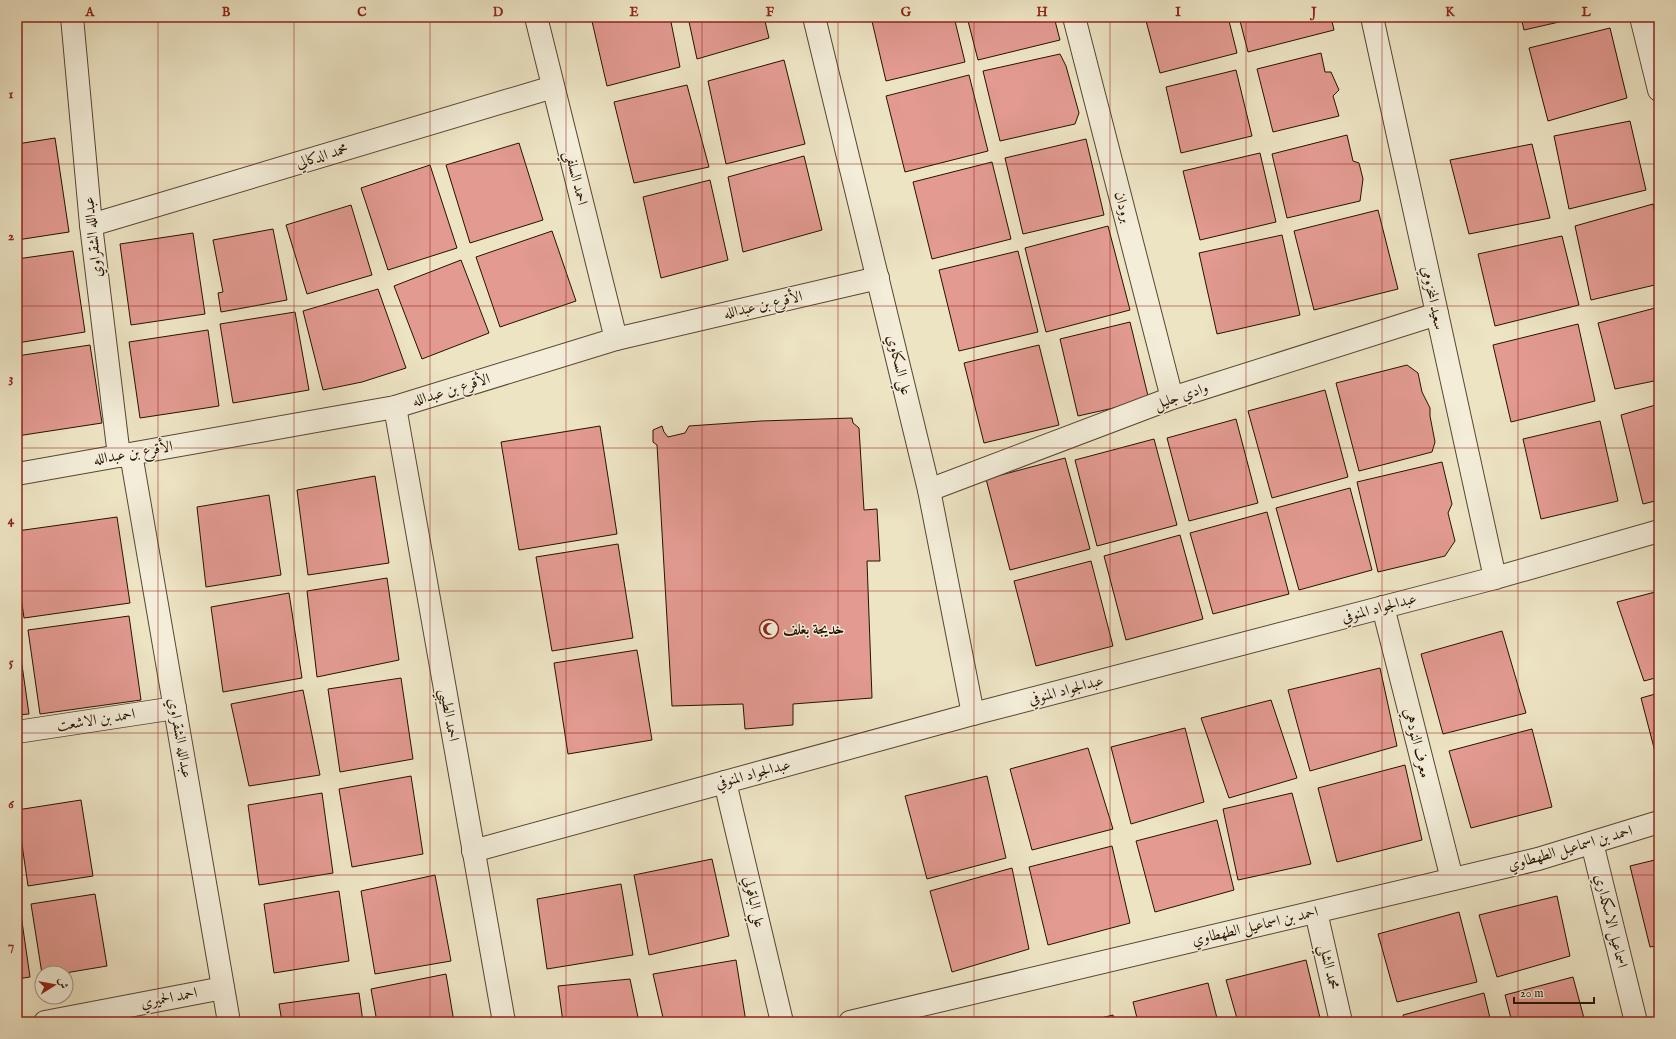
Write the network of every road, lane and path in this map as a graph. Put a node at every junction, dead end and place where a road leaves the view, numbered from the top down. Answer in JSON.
{"nodes":[{"id":1,"x":72,"y":17,"type":"edge"},
{"id":2,"x":536,"y":17,"type":"edge"},
{"id":3,"x":814,"y":17,"type":"edge"},
{"id":4,"x":1074,"y":17,"type":"edge"},
{"id":5,"x":1372,"y":17,"type":"edge"},
{"id":6,"x":1641,"y":17,"type":"edge"},
{"id":7,"x":553,"y":87,"type":"junction"},
{"id":8,"x":1659,"y":90,"type":"edge"},
{"id":9,"x":91,"y":225,"type":"junction"},
{"id":10,"x":878,"y":278,"type":"junction"},
{"id":11,"x":1437,"y":314,"type":"junction"},
{"id":12,"x":616,"y":340,"type":"junction"},
{"id":13,"x":1172,"y":398,"type":"junction"},
{"id":14,"x":395,"y":407,"type":"junction"},
{"id":15,"x":125,"y":455,"type":"junction"},
{"id":16,"x":17,"y":474,"type":"edge"},
{"id":17,"x":929,"y":490,"type":"junction"},
{"id":18,"x":1659,"y":531,"type":"edge"},
{"id":19,"x":1495,"y":578,"type":"junction"},
{"id":20,"x":1383,"y":607,"type":"junction"},
{"id":21,"x":175,"y":708,"type":"junction"},
{"id":22,"x":973,"y":714,"type":"junction"},
{"id":23,"x":17,"y":732,"type":"edge"},
{"id":24,"x":725,"y":782,"type":"junction"},
{"id":25,"x":1659,"y":822,"type":"edge"},
{"id":26,"x":1592,"y":843,"type":"junction"},
{"id":27,"x":473,"y":851,"type":"junction"},
{"id":28,"x":1452,"y":879,"type":"junction"},
{"id":29,"x":1316,"y":912,"type":"junction"},
{"id":30,"x":223,"y":988,"type":"junction"},
{"id":31,"x":45,"y":1022,"type":"edge"},
{"id":32,"x":229,"y":1022,"type":"edge"},
{"id":33,"x":504,"y":1022,"type":"edge"},
{"id":34,"x":782,"y":1022,"type":"edge"},
{"id":35,"x":850,"y":1022,"type":"edge"},
{"id":36,"x":1341,"y":1022,"type":"edge"},
{"id":37,"x":1636,"y":1022,"type":"edge"}],
"edges":[{"from":1,"to":9,"type":"street","name":"عبدالله الشقراوي"},
{"from":2,"to":7,"type":"street","name":"احمد السلفي"},
{"from":3,"to":10,"type":"street","name":"علي السكاوي"},
{"from":4,"to":13,"type":"street","name":"برودان"},
{"from":5,"to":11,"type":"street","name":"سعيد المخزومي"},
{"from":6,"to":8,"type":"street"},
{"from":7,"to":9,"type":"street","name":"محمد الدكالي"},
{"from":7,"to":12,"type":"street","name":"احمد السلفي"},
{"from":9,"to":15,"type":"street","name":"عبدالله الشقراوي"},
{"from":10,"to":12,"type":"street","name":"الأقرع بن عبدالله"},
{"from":10,"to":17,"type":"street","name":"علي السكاوي"},
{"from":11,"to":13,"type":"street","name":"وادي جليل"},
{"from":11,"to":19,"type":"street","name":"سعيد المخزومي"},
{"from":12,"to":14,"type":"street","name":"الأقرع بن عبدالله"},
{"from":13,"to":17,"type":"street","name":"وادي جليل"},
{"from":14,"to":15,"type":"street","name":"الأقرع بن عبدالله"},
{"from":14,"to":27,"type":"street","name":"احمد الطيبي"},
{"from":15,"to":16,"type":"street","name":"الأقرع بن عبدالله"},
{"from":15,"to":21,"type":"street","name":"عبدالله الشقراوي"},
{"from":17,"to":22,"type":"street","name":"علي السكاوي"},
{"from":18,"to":19,"type":"street","name":"عبدالجواد المنوفي"},
{"from":19,"to":20,"type":"street","name":"عبدالجواد المنوفي"},
{"from":20,"to":22,"type":"street","name":"عبدالجواد المنوفي"},
{"from":20,"to":28,"type":"street","name":"معرف النودهي"},
{"from":21,"to":23,"type":"street","name":"احمد بن الاشعت"},
{"from":21,"to":30,"type":"street","name":"عبدالله الشقراوي"},
{"from":22,"to":24,"type":"street","name":"عبدالجواد المنوفي"},
{"from":24,"to":27,"type":"street","name":"عبدالجواد المنوفي"},
{"from":24,"to":34,"type":"street","name":"علي الباقولي"},
{"from":25,"to":26,"type":"street","name":"احمد بن اسماعيل الطهطاوي"},
{"from":26,"to":28,"type":"street","name":"احمد بن اسماعيل الطهطاوي"},
{"from":26,"to":37,"type":"street","name":"اسماعيل الاسكداري"},
{"from":27,"to":33,"type":"street","name":"احمد الطيبي"},
{"from":28,"to":29,"type":"street","name":"احمد بن اسماعيل الطهطاوي"},
{"from":29,"to":35,"type":"street","name":"احمد بن اسماعيل الطهطاوي"},
{"from":29,"to":36,"type":"street","name":"محمد الشلي"},
{"from":30,"to":31,"type":"street","name":"احمد الحميري"},
{"from":30,"to":32,"type":"street","name":"عبدالله الشقراوي"}]}
